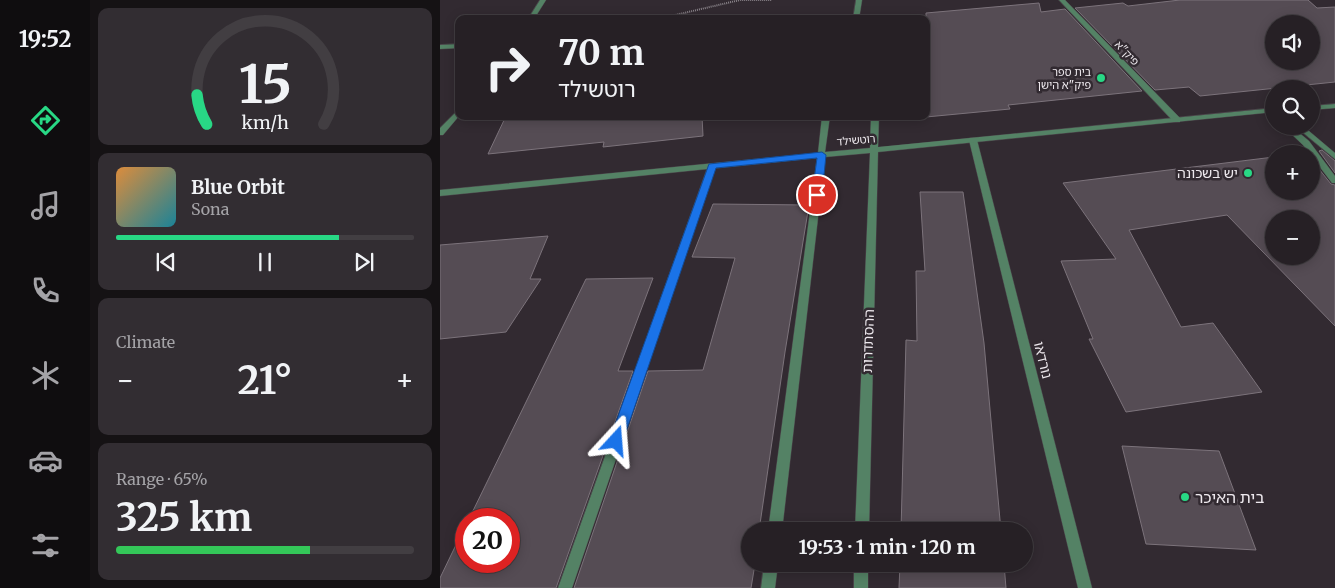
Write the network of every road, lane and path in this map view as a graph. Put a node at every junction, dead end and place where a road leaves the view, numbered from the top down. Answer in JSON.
{"nodes":[{"id":1,"x":543,"y":0,"type":"edge"},
{"id":2,"x":772,"y":0,"type":"edge"},
{"id":3,"x":859,"y":0,"type":"edge"},
{"id":4,"x":1062,"y":0,"type":"edge"},
{"id":5,"x":534,"y":15,"type":"edge"},
{"id":6,"x":675,"y":15,"type":"edge"},
{"id":7,"x":857,"y":15,"type":"edge"},
{"id":8,"x":455,"y":46,"type":"edge"},
{"id":9,"x":440,"y":47,"type":"edge"},
{"id":10,"x":1335,"y":106,"type":"edge"},
{"id":11,"x":1320,"y":107,"type":"edge"},
{"id":12,"x":1265,"y":113,"type":"edge"},
{"id":13,"x":455,"y":116,"type":"edge"},
{"id":14,"x":826,"y":120,"type":"edge"},
{"id":15,"x":874,"y":120,"type":"edge"},
{"id":16,"x":1177,"y":120,"type":"junction"},
{"id":17,"x":440,"y":133,"type":"edge"},
{"id":18,"x":1297,"y":135,"type":"edge"},
{"id":19,"x":1309,"y":135,"type":"edge"},
{"id":20,"x":973,"y":140,"type":"junction"},
{"id":21,"x":874,"y":150,"type":"junction"},
{"id":22,"x":822,"y":155,"type":"junction"},
{"id":23,"x":1335,"y":157,"type":"edge"},
{"id":24,"x":712,"y":166,"type":"junction"},
{"id":25,"x":1335,"y":181,"type":"edge"},
{"id":26,"x":440,"y":193,"type":"edge"},
{"id":27,"x":776,"y":522,"type":"edge"},
{"id":28,"x":862,"y":522,"type":"edge"},
{"id":29,"x":770,"y":572,"type":"edge"},
{"id":30,"x":862,"y":572,"type":"edge"},
{"id":31,"x":564,"y":588,"type":"edge"},
{"id":32,"x":768,"y":588,"type":"edge"},
{"id":33,"x":861,"y":588,"type":"edge"},
{"id":34,"x":1085,"y":588,"type":"edge"}],
"edges":[{"from":1,"to":5,"type":"street"},
{"from":2,"to":6,"type":"path"},
{"from":3,"to":7,"type":"street"},
{"from":4,"to":16,"type":"street","name":"פיק\"א"},
{"from":8,"to":9,"type":"street"},
{"from":10,"to":11,"type":"street"},
{"from":12,"to":16,"type":"street","name":"רוטשילד"},
{"from":13,"to":17,"type":"street"},
{"from":14,"to":22,"type":"street"},
{"from":15,"to":21,"type":"street","name":"ההסתדרות"},
{"from":16,"to":20,"type":"street","name":"רוטשילד"},
{"from":18,"to":25,"type":"street"},
{"from":19,"to":23,"type":"street"},
{"from":20,"to":21,"type":"street","name":"רוטשילד"},
{"from":20,"to":34,"type":"street","name":"נורדאו"},
{"from":21,"to":22,"type":"street","name":"רוטשילד"},
{"from":21,"to":28,"type":"street","name":"ההסתדרות"},
{"from":22,"to":24,"type":"street","name":"רוטשילד"},
{"from":22,"to":27,"type":"street"},
{"from":24,"to":26,"type":"street","name":"רוטשילד"},
{"from":24,"to":31,"type":"street"},
{"from":29,"to":32,"type":"street"},
{"from":30,"to":33,"type":"street"}]}
